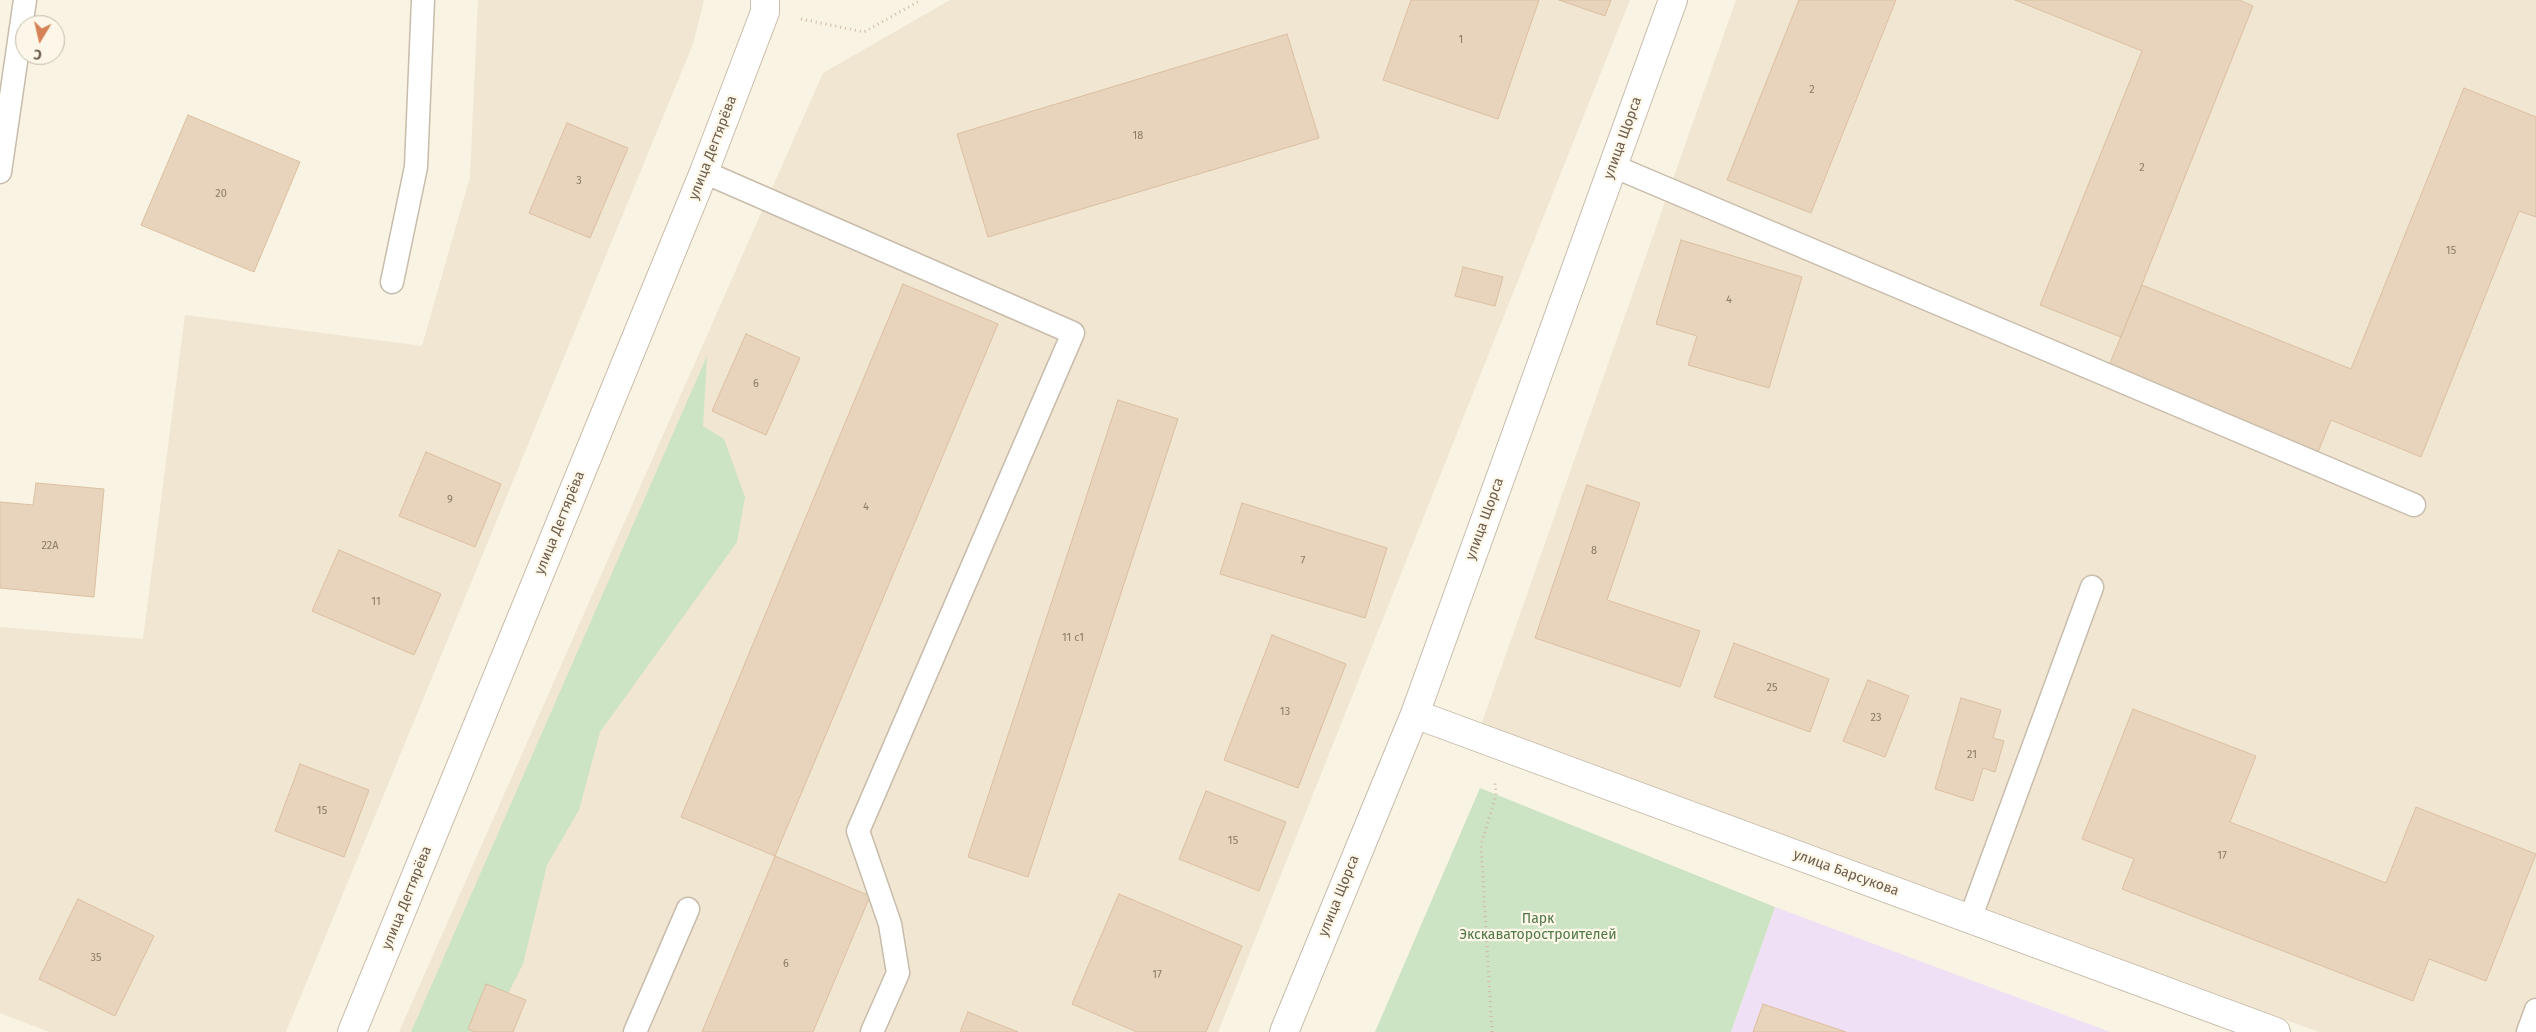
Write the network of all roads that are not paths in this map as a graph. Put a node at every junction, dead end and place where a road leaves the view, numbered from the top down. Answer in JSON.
{"nodes":[{"id":1,"x":25,"y":0,"type":"edge"},
{"id":2,"x":423,"y":0,"type":"edge"},
{"id":3,"x":1673,"y":0,"type":"edge"},
{"id":4,"x":769,"y":4,"type":"edge"},
{"id":5,"x":1613,"y":166,"type":"junction"},
{"id":6,"x":0,"y":172,"type":"edge"},
{"id":7,"x":704,"y":172,"type":"junction"},
{"id":8,"x":392,"y":282,"type":"dead end"},
{"id":9,"x":2414,"y":505,"type":"dead end"},
{"id":10,"x":2092,"y":587,"type":"dead end"},
{"id":11,"x":1415,"y":714,"type":"junction"},
{"id":12,"x":688,"y":908,"type":"dead end"},
{"id":13,"x":1970,"y":919,"type":"junction"},
{"id":14,"x":2536,"y":1010,"type":"edge"},
{"id":15,"x":352,"y":1032,"type":"edge"},
{"id":16,"x":635,"y":1032,"type":"edge"},
{"id":17,"x":872,"y":1032,"type":"edge"},
{"id":18,"x":1284,"y":1032,"type":"edge"},
{"id":19,"x":2276,"y":1032,"type":"edge"},
{"id":20,"x":2528,"y":1032,"type":"edge"}],
"edges":[{"from":1,"to":6,"type":"lane"},
{"from":2,"to":8,"type":"lane"},
{"from":3,"to":5,"type":"street","name":"улица Щорса"},
{"from":4,"to":7,"type":"street","name":"улица Дегтярёва"},
{"from":5,"to":9,"type":"lane"},
{"from":5,"to":11,"type":"street","name":"улица Щорса"},
{"from":7,"to":15,"type":"street","name":"улица Дегтярёва"},
{"from":7,"to":17,"type":"lane"},
{"from":10,"to":13,"type":"lane"},
{"from":11,"to":13,"type":"street","name":"улица Барсукова"},
{"from":11,"to":18,"type":"street","name":"улица Щорса"},
{"from":12,"to":16,"type":"lane"},
{"from":13,"to":19,"type":"street","name":"улица Барсукова"},
{"from":14,"to":20,"type":"lane"}]}
